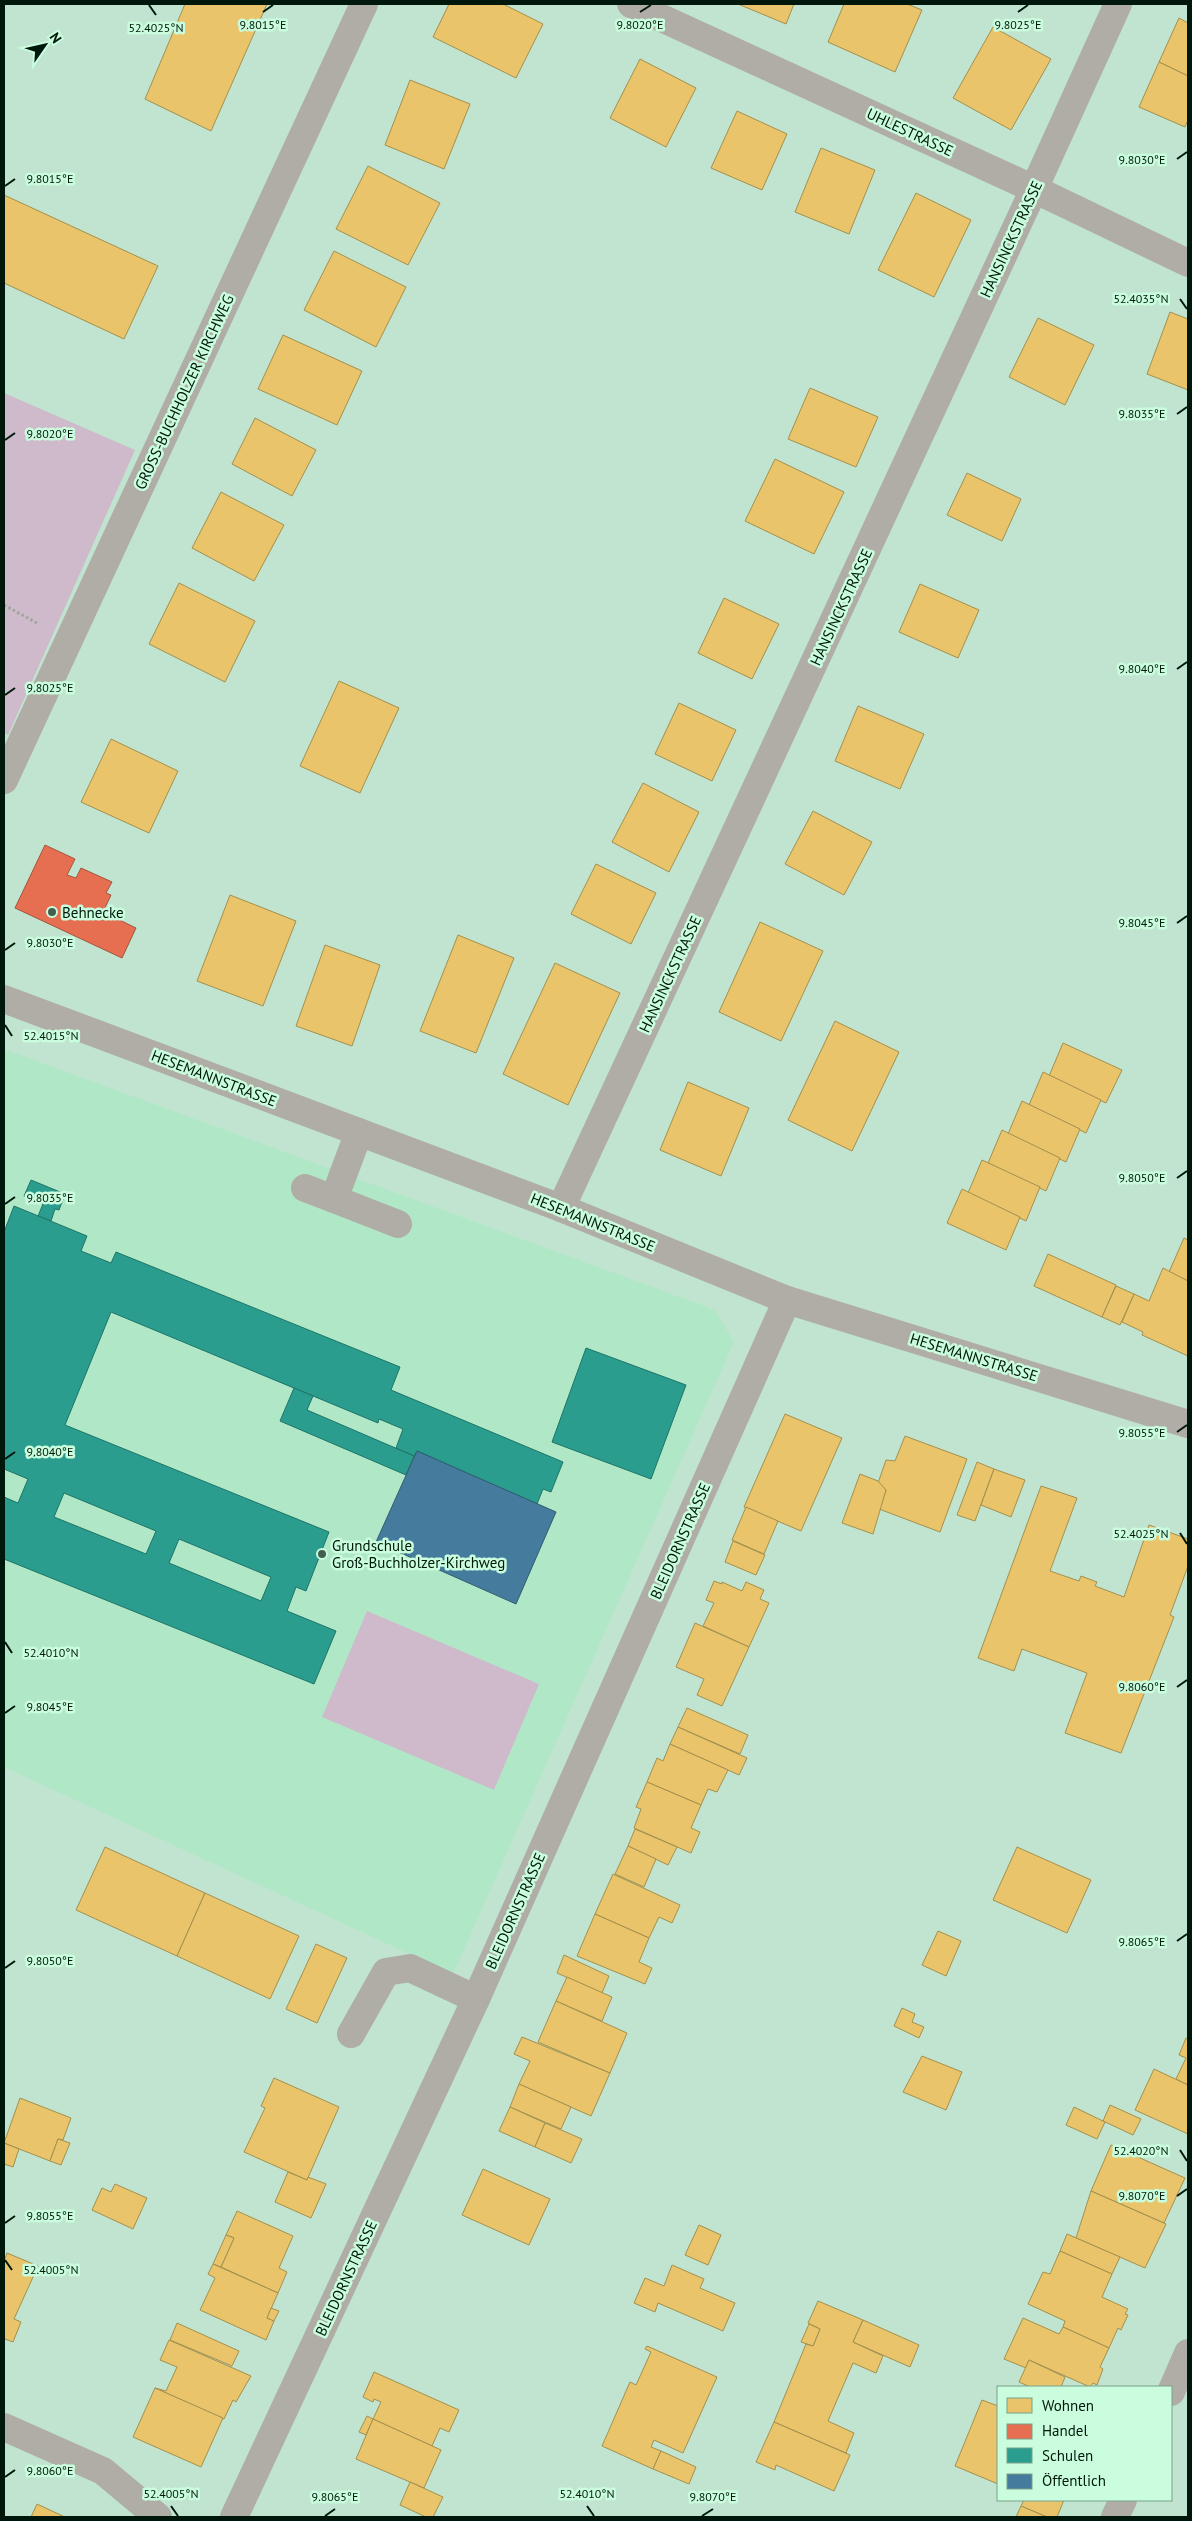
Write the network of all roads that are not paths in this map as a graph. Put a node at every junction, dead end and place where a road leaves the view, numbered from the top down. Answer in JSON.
{"nodes":[{"id":1,"x":364,"y":4,"type":"edge"},
{"id":2,"x":631,"y":4,"type":"edge"},
{"id":3,"x":1118,"y":4,"type":"edge"},
{"id":4,"x":1034,"y":189,"type":"junction"},
{"id":5,"x":1188,"y":263,"type":"edge"},
{"id":6,"x":4,"y":780,"type":"edge"},
{"id":7,"x":4,"y":999,"type":"edge"},
{"id":8,"x":359,"y":1132,"type":"junction"},
{"id":9,"x":305,"y":1188,"type":"dead end"},
{"id":10,"x":334,"y":1199,"type":"junction"},
{"id":11,"x":561,"y":1208,"type":"junction"},
{"id":12,"x":398,"y":1224,"type":"dead end"},
{"id":13,"x":787,"y":1300,"type":"junction"},
{"id":14,"x":1188,"y":1424,"type":"edge"},
{"id":15,"x":476,"y":1999,"type":"junction"},
{"id":16,"x":351,"y":2034,"type":"dead end"},
{"id":17,"x":1188,"y":2353,"type":"edge"},
{"id":18,"x":1172,"y":2390,"type":"edge"},
{"id":19,"x":4,"y":2427,"type":"edge"},
{"id":20,"x":1123,"y":2501,"type":"edge"},
{"id":21,"x":158,"y":2517,"type":"edge"},
{"id":22,"x":234,"y":2517,"type":"edge"},
{"id":23,"x":1115,"y":2517,"type":"edge"}],
"edges":[{"from":1,"to":6,"type":"street","name":"GROSS-BUCHHOLZER KIRCHWEG"},
{"from":2,"to":4,"type":"street","name":"UHLESTRASSE"},
{"from":3,"to":4,"type":"street","name":"HANSINCKSTRASSE"},
{"from":4,"to":5,"type":"street","name":"UHLESTRASSE"},
{"from":4,"to":11,"type":"street","name":"HANSINCKSTRASSE"},
{"from":7,"to":8,"type":"street","name":"HESEMANNSTRASSE"},
{"from":8,"to":10,"type":"street"},
{"from":8,"to":11,"type":"street","name":"HESEMANNSTRASSE"},
{"from":9,"to":10,"type":"street"},
{"from":10,"to":12,"type":"street"},
{"from":11,"to":13,"type":"street","name":"HESEMANNSTRASSE"},
{"from":13,"to":14,"type":"street","name":"HESEMANNSTRASSE"},
{"from":13,"to":15,"type":"street","name":"BLEIDORNSTRASSE"},
{"from":15,"to":16,"type":"street"},
{"from":15,"to":22,"type":"street","name":"BLEIDORNSTRASSE"},
{"from":17,"to":18,"type":"street"},
{"from":19,"to":21,"type":"street"},
{"from":20,"to":23,"type":"street"}]}
